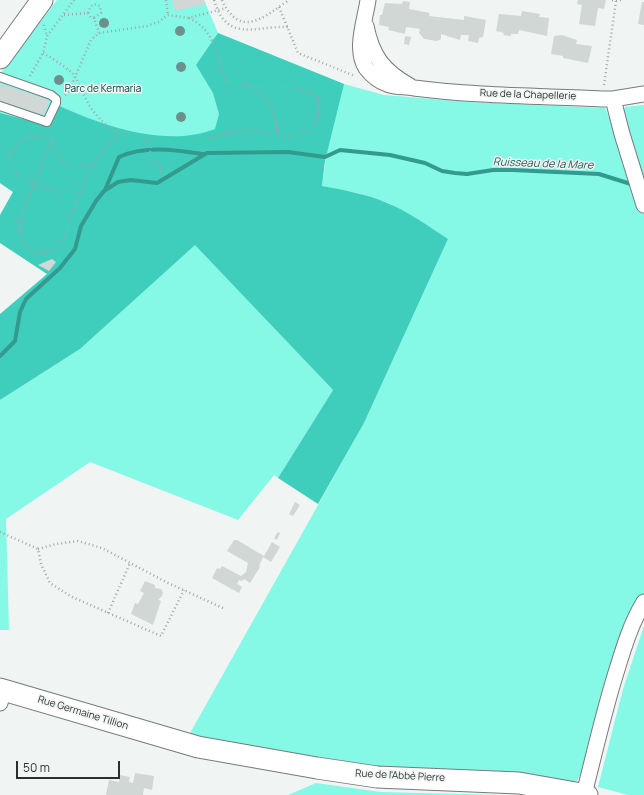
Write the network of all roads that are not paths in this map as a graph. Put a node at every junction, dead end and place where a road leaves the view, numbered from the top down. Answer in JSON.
{"nodes":[{"id":1,"x":42,"y":0,"type":"edge"},
{"id":2,"x":368,"y":0,"type":"edge"},
{"id":3,"x":365,"y":22,"type":"junction"},
{"id":4,"x":0,"y":58,"type":"edge"},
{"id":5,"x":0,"y":77,"type":"edge"},
{"id":6,"x":412,"y":87,"type":"junction"},
{"id":7,"x":644,"y":94,"type":"edge"},
{"id":8,"x":608,"y":99,"type":"junction"},
{"id":9,"x":0,"y":106,"type":"edge"},
{"id":10,"x":640,"y":192,"type":"edge"},
{"id":11,"x":644,"y":602,"type":"edge"},
{"id":12,"x":1,"y":694,"type":"edge"},
{"id":13,"x":166,"y":738,"type":"joint"},
{"id":14,"x":586,"y":795,"type":"edge"}],
"edges":[{"from":1,"to":4,"type":"street"},
{"from":2,"to":3,"type":"street","name":"Rue de la Chapellerie"},
{"from":3,"to":6,"type":"street","name":"Rue de la Chapellerie"},
{"from":3,"to":6,"type":"street","name":"Rue de la Chapellerie"},
{"from":5,"to":9,"type":"lane"},
{"from":6,"to":8,"type":"street","name":"Rue de la Chapellerie"},
{"from":7,"to":8,"type":"street","name":"Rue de la Chapellerie"},
{"from":8,"to":10,"type":"street"},
{"from":11,"to":14,"type":"street"},
{"from":12,"to":13,"type":"street","name":"Rue Germaine Tillion"},
{"from":13,"to":14,"type":"street","name":"Rue de l'Abbé Pierre"}]}
